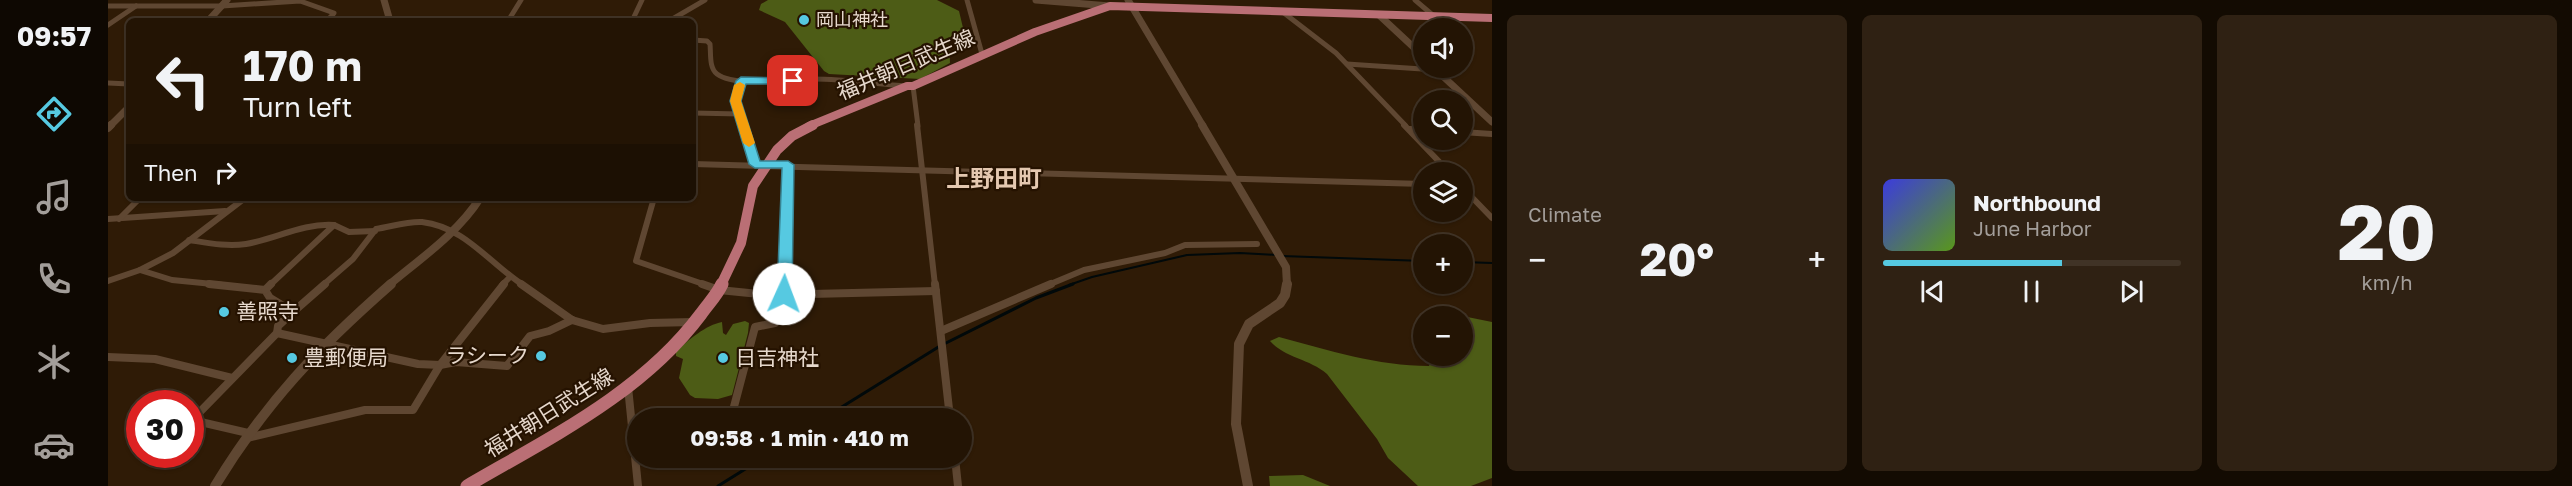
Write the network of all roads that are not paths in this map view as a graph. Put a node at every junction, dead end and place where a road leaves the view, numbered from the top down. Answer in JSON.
{"nodes":[{"id":1,"x":227,"y":0,"type":"edge"},
{"id":2,"x":384,"y":0,"type":"edge"},
{"id":3,"x":521,"y":0,"type":"edge"},
{"id":4,"x":642,"y":0,"type":"edge"},
{"id":5,"x":705,"y":0,"type":"edge"},
{"id":6,"x":967,"y":0,"type":"edge"},
{"id":7,"x":1036,"y":0,"type":"edge"},
{"id":8,"x":1415,"y":0,"type":"edge"},
{"id":9,"x":1130,"y":3,"type":"edge"},
{"id":10,"x":108,"y":6,"type":"edge"},
{"id":11,"x":136,"y":6,"type":"junction"},
{"id":12,"x":222,"y":6,"type":"junction"},
{"id":13,"x":1110,"y":6,"type":"junction"},
{"id":14,"x":1284,"y":13,"type":"junction"},
{"id":15,"x":1380,"y":16,"type":"junction"},
{"id":16,"x":1435,"y":17,"type":"junction"},
{"id":17,"x":211,"y":18,"type":"edge"},
{"id":18,"x":330,"y":18,"type":"edge"},
{"id":19,"x":389,"y":18,"type":"edge"},
{"id":20,"x":510,"y":18,"type":"edge"},
{"id":21,"x":633,"y":18,"type":"edge"},
{"id":22,"x":674,"y":18,"type":"edge"},
{"id":23,"x":1492,"y":18,"type":"edge"},
{"id":24,"x":108,"y":25,"type":"edge"},
{"id":25,"x":696,"y":40,"type":"edge"},
{"id":26,"x":1413,"y":47,"type":"edge"},
{"id":27,"x":981,"y":54,"type":"junction"},
{"id":28,"x":1347,"y":64,"type":"junction"},
{"id":29,"x":1413,"y":68,"type":"edge"},
{"id":30,"x":1446,"y":78,"type":"edge"},
{"id":31,"x":741,"y":81,"type":"junction"},
{"id":32,"x":108,"y":83,"type":"edge"},
{"id":33,"x":126,"y":84,"type":"edge"},
{"id":34,"x":910,"y":86,"type":"junction"},
{"id":35,"x":126,"y":110,"type":"edge"},
{"id":36,"x":696,"y":113,"type":"edge"},
{"id":37,"x":740,"y":114,"type":"junction"},
{"id":38,"x":1492,"y":122,"type":"edge"},
{"id":39,"x":108,"y":128,"type":"edge"},
{"id":40,"x":1409,"y":129,"type":"junction"},
{"id":41,"x":1413,"y":129,"type":"edge"},
{"id":42,"x":1473,"y":133,"type":"edge"},
{"id":43,"x":1492,"y":134,"type":"edge"},
{"id":44,"x":1440,"y":162,"type":"edge"},
{"id":45,"x":696,"y":164,"type":"edge"},
{"id":46,"x":761,"y":164,"type":"junction"},
{"id":47,"x":788,"y":165,"type":"junction"},
{"id":48,"x":922,"y":170,"type":"junction"},
{"id":49,"x":1234,"y":179,"type":"junction"},
{"id":50,"x":1413,"y":184,"type":"edge"},
{"id":51,"x":1473,"y":198,"type":"edge"},
{"id":52,"x":137,"y":201,"type":"edge"},
{"id":53,"x":240,"y":201,"type":"edge"},
{"id":54,"x":478,"y":201,"type":"edge"},
{"id":55,"x":653,"y":201,"type":"edge"},
{"id":56,"x":226,"y":210,"type":"junction"},
{"id":57,"x":1492,"y":218,"type":"edge"},
{"id":58,"x":108,"y":219,"type":"edge"},
{"id":59,"x":119,"y":219,"type":"junction"},
{"id":60,"x":334,"y":225,"type":"junction"},
{"id":61,"x":453,"y":230,"type":"junction"},
{"id":62,"x":375,"y":231,"type":"junction"},
{"id":63,"x":189,"y":240,"type":"junction"},
{"id":64,"x":1257,"y":244,"type":"dead end"},
{"id":65,"x":140,"y":270,"type":"junction"},
{"id":66,"x":510,"y":277,"type":"junction"},
{"id":67,"x":108,"y":281,"type":"edge"},
{"id":68,"x":265,"y":290,"type":"junction"},
{"id":69,"x":718,"y":290,"type":"junction"},
{"id":70,"x":936,"y":291,"type":"junction"},
{"id":71,"x":784,"y":294,"type":"junction"},
{"id":72,"x":769,"y":295,"type":"junction"},
{"id":73,"x":293,"y":312,"type":"junction"},
{"id":74,"x":572,"y":320,"type":"junction"},
{"id":75,"x":694,"y":322,"type":"junction"},
{"id":76,"x":277,"y":333,"type":"junction"},
{"id":77,"x":941,"y":335,"type":"junction"},
{"id":78,"x":328,"y":342,"type":"junction"},
{"id":79,"x":108,"y":357,"type":"edge"},
{"id":80,"x":440,"y":365,"type":"junction"},
{"id":81,"x":232,"y":378,"type":"junction"},
{"id":82,"x":628,"y":387,"type":"junction"},
{"id":83,"x":734,"y":408,"type":"edge"},
{"id":84,"x":949,"y":408,"type":"edge"},
{"id":85,"x":246,"y":436,"type":"junction"},
{"id":86,"x":956,"y":468,"type":"edge"},
{"id":87,"x":214,"y":486,"type":"edge"},
{"id":88,"x":467,"y":486,"type":"edge"},
{"id":89,"x":638,"y":486,"type":"edge"},
{"id":90,"x":958,"y":486,"type":"edge"},
{"id":91,"x":1248,"y":486,"type":"edge"}],
"edges":[{"from":1,"to":12,"type":"street"},
{"from":2,"to":19,"type":"street"},
{"from":3,"to":20,"type":"street"},
{"from":4,"to":21,"type":"street"},
{"from":5,"to":22,"type":"street"},
{"from":6,"to":27,"type":"street"},
{"from":7,"to":13,"type":"street"},
{"from":8,"to":16,"type":"street"},
{"from":9,"to":13,"type":"main road","name":"福井朝日武生線"},
{"from":9,"to":14,"type":"main road","name":"福井朝日武生線"},
{"from":9,"to":49,"type":"street"},
{"from":10,"to":11,"type":"street"},
{"from":11,"to":12,"type":"street"},
{"from":11,"to":24,"type":"street"},
{"from":12,"to":17,"type":"street"},
{"from":12,"to":18,"type":"street"},
{"from":13,"to":27,"type":"main road","name":"福井朝日武生線"},
{"from":14,"to":15,"type":"main road","name":"福井朝日武生線"},
{"from":14,"to":28,"type":"street"},
{"from":15,"to":16,"type":"main road","name":"福井朝日武生線"},
{"from":15,"to":26,"type":"street"},
{"from":16,"to":23,"type":"main road","name":"福井朝日武生線"},
{"from":25,"to":31,"type":"street"},
{"from":27,"to":34,"type":"main road","name":"福井朝日武生線"},
{"from":28,"to":29,"type":"street"},
{"from":28,"to":40,"type":"street"},
{"from":30,"to":38,"type":"street"},
{"from":31,"to":34,"type":"street"},
{"from":31,"to":37,"type":"street"},
{"from":32,"to":33,"type":"street"},
{"from":34,"to":46,"type":"main road","name":"福井朝日武生線"},
{"from":34,"to":48,"type":"street"},
{"from":35,"to":39,"type":"street"},
{"from":36,"to":37,"type":"street"},
{"from":37,"to":46,"type":"street"},
{"from":40,"to":41,"type":"street"},
{"from":40,"to":44,"type":"street"},
{"from":42,"to":43,"type":"street"},
{"from":45,"to":46,"type":"street"},
{"from":46,"to":47,"type":"street"},
{"from":46,"to":69,"type":"main road","name":"福井朝日武生線"},
{"from":47,"to":48,"type":"street"},
{"from":47,"to":71,"type":"street"},
{"from":48,"to":49,"type":"street"},
{"from":48,"to":70,"type":"street"},
{"from":49,"to":50,"type":"street"},
{"from":49,"to":91,"type":"street"},
{"from":51,"to":57,"type":"street"},
{"from":52,"to":59,"type":"street"},
{"from":53,"to":56,"type":"street"},
{"from":54,"to":61,"type":"street"},
{"from":55,"to":69,"type":"street"},
{"from":56,"to":59,"type":"street"},
{"from":56,"to":63,"type":"street"},
{"from":58,"to":59,"type":"street"},
{"from":60,"to":62,"type":"street"},
{"from":60,"to":63,"type":"street"},
{"from":60,"to":68,"type":"street"},
{"from":61,"to":62,"type":"street"},
{"from":61,"to":66,"type":"street"},
{"from":61,"to":78,"type":"street"},
{"from":62,"to":73,"type":"street"},
{"from":63,"to":65,"type":"street"},
{"from":64,"to":77,"type":"street"},
{"from":65,"to":67,"type":"street"},
{"from":65,"to":68,"type":"street"},
{"from":66,"to":74,"type":"street"},
{"from":66,"to":80,"type":"street"},
{"from":68,"to":73,"type":"street"},
{"from":69,"to":72,"type":"street"},
{"from":69,"to":75,"type":"main road","name":"福井朝日武生線"},
{"from":70,"to":71,"type":"street"},
{"from":70,"to":77,"type":"street"},
{"from":71,"to":72,"type":"street"},
{"from":72,"to":83,"type":"street"},
{"from":73,"to":76,"type":"street"},
{"from":74,"to":75,"type":"street"},
{"from":74,"to":80,"type":"street"},
{"from":75,"to":82,"type":"main road","name":"福井朝日武生線"},
{"from":76,"to":78,"type":"street"},
{"from":76,"to":81,"type":"street"},
{"from":77,"to":84,"type":"street"},
{"from":78,"to":80,"type":"street"},
{"from":78,"to":85,"type":"street"},
{"from":79,"to":81,"type":"street"},
{"from":80,"to":85,"type":"street"},
{"from":81,"to":85,"type":"street"},
{"from":82,"to":88,"type":"main road","name":"福井朝日武生線"},
{"from":82,"to":89,"type":"street"},
{"from":85,"to":87,"type":"street"},
{"from":86,"to":90,"type":"street"}]}
